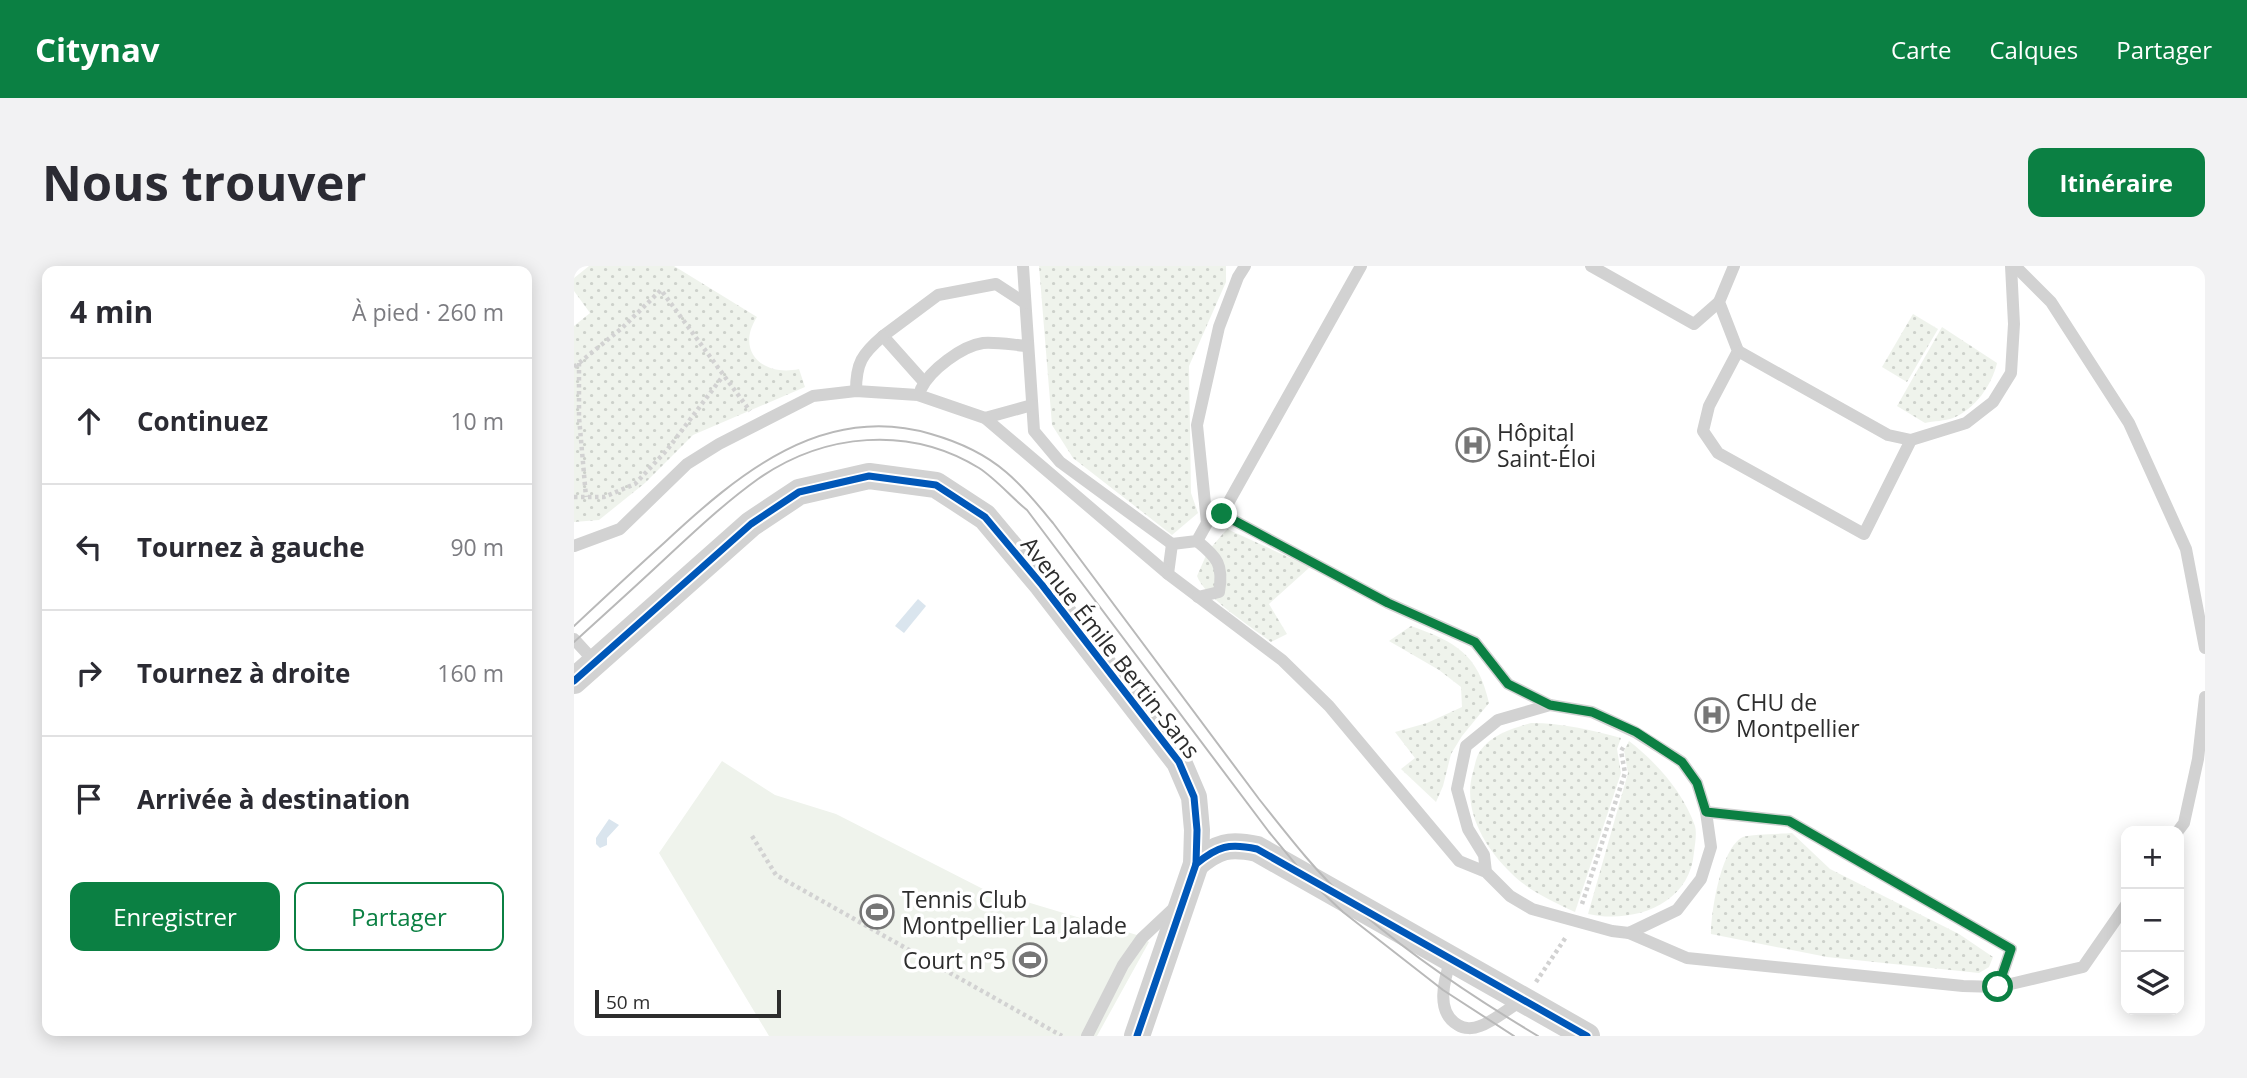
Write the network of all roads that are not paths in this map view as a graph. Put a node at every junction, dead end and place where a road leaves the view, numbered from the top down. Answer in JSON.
{"nodes":[{"id":1,"x":1023,"y":266,"type":"edge"},
{"id":2,"x":1245,"y":266,"type":"edge"},
{"id":3,"x":1361,"y":266,"type":"edge"},
{"id":4,"x":1591,"y":266,"type":"edge"},
{"id":5,"x":1734,"y":266,"type":"edge"},
{"id":6,"x":2013,"y":266,"type":"edge"},
{"id":7,"x":1720,"y":302,"type":"junction"},
{"id":8,"x":1025,"y":303,"type":"junction"},
{"id":9,"x":883,"y":337,"type":"junction"},
{"id":10,"x":1028,"y":346,"type":"junction"},
{"id":11,"x":1738,"y":351,"type":"junction"},
{"id":12,"x":924,"y":382,"type":"junction"},
{"id":13,"x":856,"y":391,"type":"junction"},
{"id":14,"x":918,"y":396,"type":"junction"},
{"id":15,"x":1032,"y":405,"type":"junction"},
{"id":16,"x":985,"y":418,"type":"junction"},
{"id":17,"x":1911,"y":440,"type":"junction"},
{"id":18,"x":1222,"y":514,"type":"junction"},
{"id":19,"x":1207,"y":523,"type":"junction"},
{"id":20,"x":1197,"y":541,"type":"junction"},
{"id":21,"x":1172,"y":544,"type":"junction"},
{"id":22,"x":574,"y":546,"type":"edge"},
{"id":23,"x":1168,"y":574,"type":"junction"},
{"id":24,"x":1198,"y":597,"type":"junction"},
{"id":25,"x":574,"y":639,"type":"edge"},
{"id":26,"x":2205,"y":648,"type":"edge"},
{"id":27,"x":595,"y":662,"type":"junction"},
{"id":28,"x":574,"y":681,"type":"edge"},
{"id":29,"x":2205,"y":697,"type":"edge"},
{"id":30,"x":1550,"y":705,"type":"junction"},
{"id":31,"x":1706,"y":812,"type":"junction"},
{"id":32,"x":2181,"y":826,"type":"edge"},
{"id":33,"x":1196,"y":864,"type":"junction"},
{"id":34,"x":1486,"y":872,"type":"junction"},
{"id":35,"x":1183,"y":900,"type":"junction"},
{"id":36,"x":2121,"y":912,"type":"edge"},
{"id":37,"x":1629,"y":933,"type":"junction"},
{"id":38,"x":1451,"y":959,"type":"junction"},
{"id":39,"x":1998,"y":987,"type":"junction"},
{"id":40,"x":1523,"y":1000,"type":"junction"},
{"id":41,"x":1087,"y":1036,"type":"edge"},
{"id":42,"x":1137,"y":1036,"type":"edge"},
{"id":43,"x":1587,"y":1036,"type":"edge"}],
"edges":[{"from":1,"to":8,"type":"lane"},
{"from":2,"to":19,"type":"lane"},
{"from":3,"to":18,"type":"lane"},
{"from":4,"to":7,"type":"lane"},
{"from":5,"to":7,"type":"lane"},
{"from":6,"to":17,"type":"lane"},
{"from":6,"to":26,"type":"lane"},
{"from":7,"to":11,"type":"lane"},
{"from":8,"to":9,"type":"lane"},
{"from":8,"to":10,"type":"lane"},
{"from":9,"to":12,"type":"lane"},
{"from":9,"to":13,"type":"lane"},
{"from":10,"to":12,"type":"lane"},
{"from":10,"to":15,"type":"lane"},
{"from":11,"to":17,"type":"lane"},
{"from":11,"to":17,"type":"lane"},
{"from":12,"to":14,"type":"lane"},
{"from":13,"to":14,"type":"lane"},
{"from":13,"to":22,"type":"lane"},
{"from":14,"to":16,"type":"lane"},
{"from":15,"to":16,"type":"lane"},
{"from":15,"to":21,"type":"lane"},
{"from":16,"to":23,"type":"lane"},
{"from":18,"to":19,"type":"lane"},
{"from":18,"to":30,"type":"lane"},
{"from":19,"to":20,"type":"lane"},
{"from":20,"to":21,"type":"lane"},
{"from":20,"to":24,"type":"lane"},
{"from":21,"to":23,"type":"lane"},
{"from":23,"to":24,"type":"lane"},
{"from":24,"to":34,"type":"lane"},
{"from":25,"to":27,"type":"lane"},
{"from":27,"to":28,"type":"street"},
{"from":27,"to":33,"type":"street","name":"Avenue Émile Bertin-Sans"},
{"from":29,"to":32,"type":"lane"},
{"from":30,"to":31,"type":"lane"},
{"from":30,"to":34,"type":"lane"},
{"from":31,"to":37,"type":"lane"},
{"from":31,"to":39,"type":"lane"},
{"from":33,"to":35,"type":"street","name":"Avenue Émile Bertin-Sans"},
{"from":33,"to":38,"type":"street"},
{"from":34,"to":37,"type":"lane"},
{"from":35,"to":41,"type":"lane"},
{"from":35,"to":42,"type":"street","name":"Avenue Émile Bertin-Sans"},
{"from":36,"to":39,"type":"lane"},
{"from":37,"to":39,"type":"lane"},
{"from":38,"to":40,"type":"street"},
{"from":38,"to":40,"type":"lane"},
{"from":40,"to":43,"type":"street"}]}
